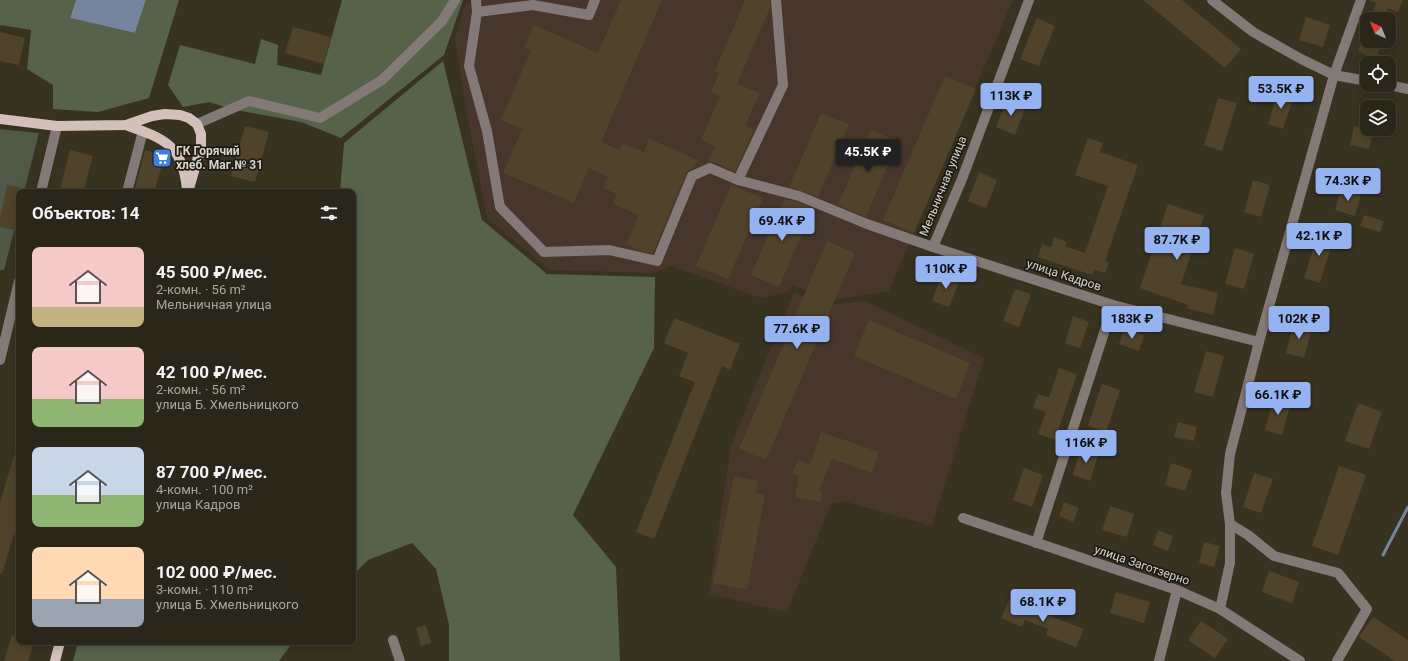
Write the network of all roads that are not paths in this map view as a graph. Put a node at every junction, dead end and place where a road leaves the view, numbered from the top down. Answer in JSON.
{"nodes":[{"id":1,"x":455,"y":0,"type":"edge"},
{"id":2,"x":476,"y":0,"type":"edge"},
{"id":3,"x":595,"y":0,"type":"edge"},
{"id":4,"x":776,"y":0,"type":"edge"},
{"id":5,"x":1029,"y":0,"type":"edge"},
{"id":6,"x":1212,"y":0,"type":"edge"},
{"id":7,"x":1361,"y":0,"type":"edge"},
{"id":8,"x":477,"y":12,"type":"junction"},
{"id":9,"x":1334,"y":74,"type":"junction"},
{"id":10,"x":1360,"y":80,"type":"edge"},
{"id":11,"x":1396,"y":86,"type":"edge"},
{"id":12,"x":1408,"y":89,"type":"edge"},
{"id":13,"x":152,"y":116,"type":"junction"},
{"id":14,"x":0,"y":119,"type":"edge"},
{"id":15,"x":196,"y":124,"type":"junction"},
{"id":16,"x":126,"y":125,"type":"junction"},
{"id":17,"x":56,"y":126,"type":"junction"},
{"id":18,"x":143,"y":131,"type":"junction"},
{"id":19,"x":199,"y":157,"type":"junction"},
{"id":20,"x":181,"y":160,"type":"junction"},
{"id":21,"x":738,"y":180,"type":"junction"},
{"id":22,"x":42,"y":189,"type":"edge"},
{"id":23,"x":128,"y":189,"type":"edge"},
{"id":24,"x":187,"y":189,"type":"edge"},
{"id":25,"x":188,"y":189,"type":"edge"},
{"id":26,"x":933,"y":247,"type":"junction"},
{"id":27,"x":16,"y":294,"type":"edge"},
{"id":28,"x":1113,"y":305,"type":"junction"},
{"id":29,"x":1259,"y":342,"type":"junction"},
{"id":30,"x":0,"y":360,"type":"edge"},
{"id":31,"x":963,"y":518,"type":"dead end"},
{"id":32,"x":1230,"y":524,"type":"junction"},
{"id":33,"x":1036,"y":543,"type":"junction"},
{"id":34,"x":1177,"y":590,"type":"junction"},
{"id":35,"x":1220,"y":608,"type":"junction"},
{"id":36,"x":393,"y":640,"type":"dead end"},
{"id":37,"x":59,"y":645,"type":"edge"},
{"id":38,"x":55,"y":661,"type":"edge"},
{"id":39,"x":400,"y":661,"type":"edge"},
{"id":40,"x":1159,"y":661,"type":"edge"},
{"id":41,"x":1300,"y":661,"type":"edge"},
{"id":42,"x":1338,"y":661,"type":"edge"}],
"edges":[{"from":1,"to":15,"type":"street"},
{"from":2,"to":8,"type":"street"},
{"from":3,"to":8,"type":"street"},
{"from":4,"to":21,"type":"street"},
{"from":5,"to":26,"type":"street","name":"Мельничная улица"},
{"from":6,"to":9,"type":"street"},
{"from":7,"to":9,"type":"street"},
{"from":8,"to":21,"type":"street","name":"улица Кадров"},
{"from":9,"to":10,"type":"street"},
{"from":9,"to":29,"type":"street"},
{"from":11,"to":12,"type":"street"},
{"from":13,"to":15,"type":"main road"},
{"from":13,"to":16,"type":"main road"},
{"from":13,"to":18,"type":"main road"},
{"from":14,"to":17,"type":"main road"},
{"from":15,"to":19,"type":"main road"},
{"from":16,"to":17,"type":"main road"},
{"from":16,"to":18,"type":"main road"},
{"from":17,"to":22,"type":"street"},
{"from":18,"to":20,"type":"main road"},
{"from":18,"to":23,"type":"street"},
{"from":19,"to":20,"type":"main road"},
{"from":19,"to":25,"type":"main road"},
{"from":20,"to":24,"type":"main road"},
{"from":21,"to":26,"type":"street","name":"улица Кадров"},
{"from":26,"to":28,"type":"street","name":"улица Кадров"},
{"from":27,"to":30,"type":"street"},
{"from":28,"to":29,"type":"street","name":"улица Кадров"},
{"from":28,"to":33,"type":"street"},
{"from":29,"to":32,"type":"street"},
{"from":31,"to":33,"type":"street","name":"улица Заготзерно"},
{"from":32,"to":35,"type":"street"},
{"from":32,"to":42,"type":"street"},
{"from":33,"to":34,"type":"street","name":"улица Заготзерно"},
{"from":34,"to":35,"type":"street","name":"улица Заготзерно"},
{"from":34,"to":40,"type":"street"},
{"from":35,"to":41,"type":"street","name":"улица Заготзерно"},
{"from":36,"to":39,"type":"street"},
{"from":37,"to":38,"type":"main road"}]}
